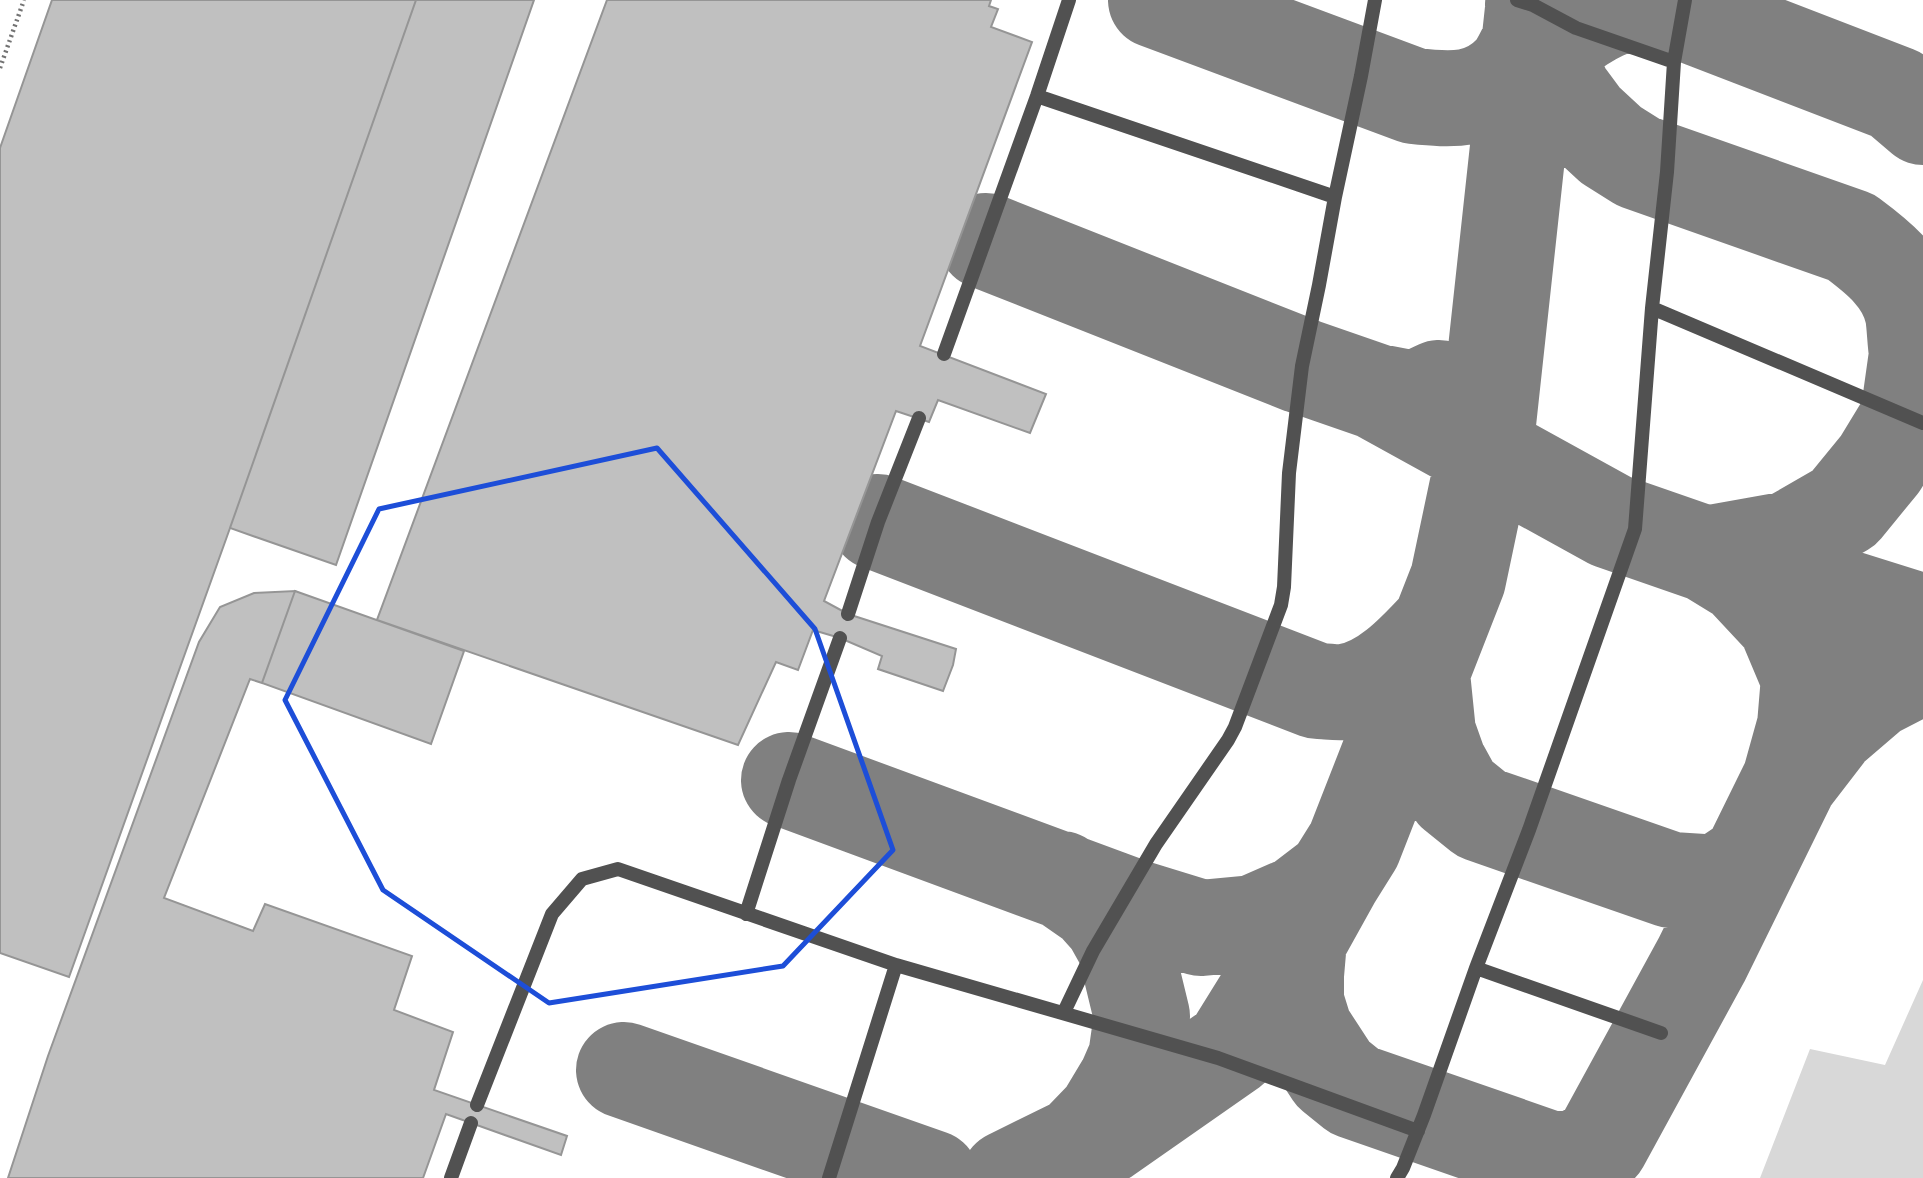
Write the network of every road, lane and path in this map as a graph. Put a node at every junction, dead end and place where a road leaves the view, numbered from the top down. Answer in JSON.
{"nodes":[{"id":1,"x":24,"y":0,"type":"edge"},
{"id":2,"x":1069,"y":0,"type":"edge"},
{"id":3,"x":1375,"y":0,"type":"edge"},
{"id":4,"x":1517,"y":0,"type":"edge"},
{"id":5,"x":1685,"y":0,"type":"edge"},
{"id":6,"x":1674,"y":62,"type":"junction"},
{"id":7,"x":0,"y":68,"type":"edge"},
{"id":8,"x":1037,"y":96,"type":"junction"},
{"id":9,"x":1335,"y":197,"type":"junction"},
{"id":10,"x":1652,"y":308,"type":"junction"},
{"id":11,"x":944,"y":354,"type":"dead end"},
{"id":12,"x":919,"y":418,"type":"dead end"},
{"id":13,"x":1923,"y":423,"type":"edge"},
{"id":14,"x":848,"y":614,"type":"dead end"},
{"id":15,"x":839,"y":638,"type":"dead end"},
{"id":16,"x":747,"y":914,"type":"junction"},
{"id":17,"x":896,"y":964,"type":"junction"},
{"id":18,"x":1476,"y":968,"type":"junction"},
{"id":19,"x":1063,"y":1012,"type":"junction"},
{"id":20,"x":1661,"y":1033,"type":"dead end"},
{"id":21,"x":477,"y":1105,"type":"dead end"},
{"id":22,"x":471,"y":1123,"type":"dead end"},
{"id":23,"x":1419,"y":1131,"type":"junction"},
{"id":24,"x":451,"y":1178,"type":"edge"},
{"id":25,"x":829,"y":1178,"type":"edge"},
{"id":26,"x":1397,"y":1178,"type":"edge"}],
"edges":[{"from":1,"to":7,"type":"path"},
{"from":2,"to":8,"type":"lane"},
{"from":3,"to":9,"type":"lane"},
{"from":4,"to":6,"type":"lane"},
{"from":5,"to":6,"type":"lane"},
{"from":6,"to":10,"type":"lane"},
{"from":8,"to":9,"type":"lane"},
{"from":8,"to":11,"type":"lane"},
{"from":9,"to":19,"type":"lane"},
{"from":10,"to":13,"type":"lane"},
{"from":10,"to":18,"type":"lane"},
{"from":12,"to":14,"type":"lane"},
{"from":15,"to":16,"type":"lane"},
{"from":16,"to":17,"type":"lane"},
{"from":16,"to":21,"type":"lane"},
{"from":17,"to":19,"type":"lane"},
{"from":17,"to":25,"type":"lane"},
{"from":18,"to":20,"type":"lane"},
{"from":18,"to":23,"type":"lane"},
{"from":19,"to":23,"type":"lane"},
{"from":22,"to":24,"type":"lane"},
{"from":23,"to":26,"type":"lane"}]}
